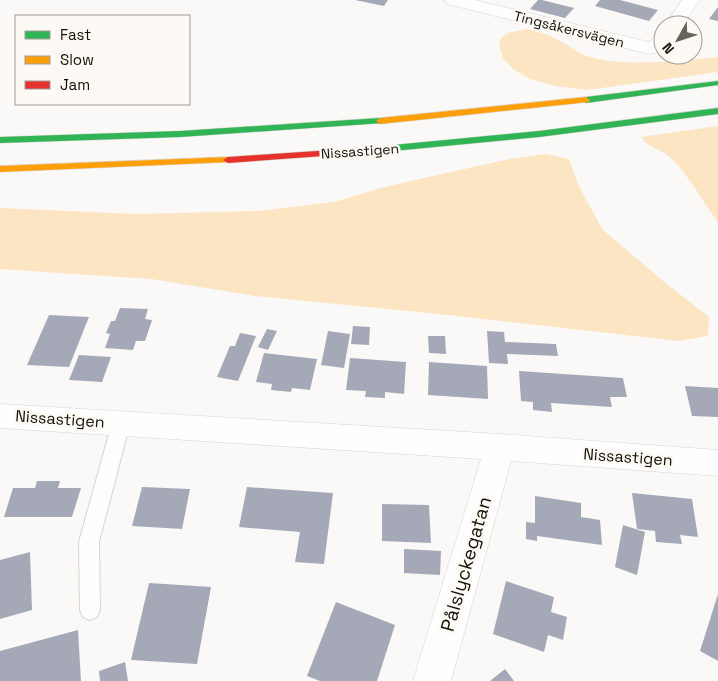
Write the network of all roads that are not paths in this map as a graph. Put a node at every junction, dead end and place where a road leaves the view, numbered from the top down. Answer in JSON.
{"nodes":[{"id":1,"x":453,"y":0,"type":"edge"},
{"id":2,"x":691,"y":0,"type":"edge"},
{"id":3,"x":681,"y":15,"type":"edge"},
{"id":4,"x":653,"y":46,"type":"edge"},
{"id":5,"x":718,"y":83,"type":"edge"},
{"id":6,"x":718,"y":111,"type":"edge"},
{"id":7,"x":0,"y":140,"type":"edge"},
{"id":8,"x":0,"y":169,"type":"edge"},
{"id":9,"x":0,"y":416,"type":"edge"},
{"id":10,"x":121,"y":423,"type":"junction"},
{"id":11,"x":500,"y":446,"type":"junction"},
{"id":12,"x":718,"y":464,"type":"edge"},
{"id":13,"x":90,"y":610,"type":"dead end"},
{"id":14,"x":432,"y":681,"type":"edge"}],
"edges":[{"from":1,"to":4,"type":"street","name":"Tingsåkersvägen"},
{"from":2,"to":3,"type":"street"},
{"from":5,"to":7,"type":"highway","name":"Nissastigen"},
{"from":6,"to":8,"type":"highway","name":"Nissastigen"},
{"from":9,"to":10,"type":"street","name":"Nissastigen"},
{"from":10,"to":11,"type":"street","name":"Nissastigen"},
{"from":10,"to":13,"type":"lane"},
{"from":11,"to":12,"type":"street","name":"Nissastigen"},
{"from":11,"to":14,"type":"street","name":"Pålslyckegatan"}]}
